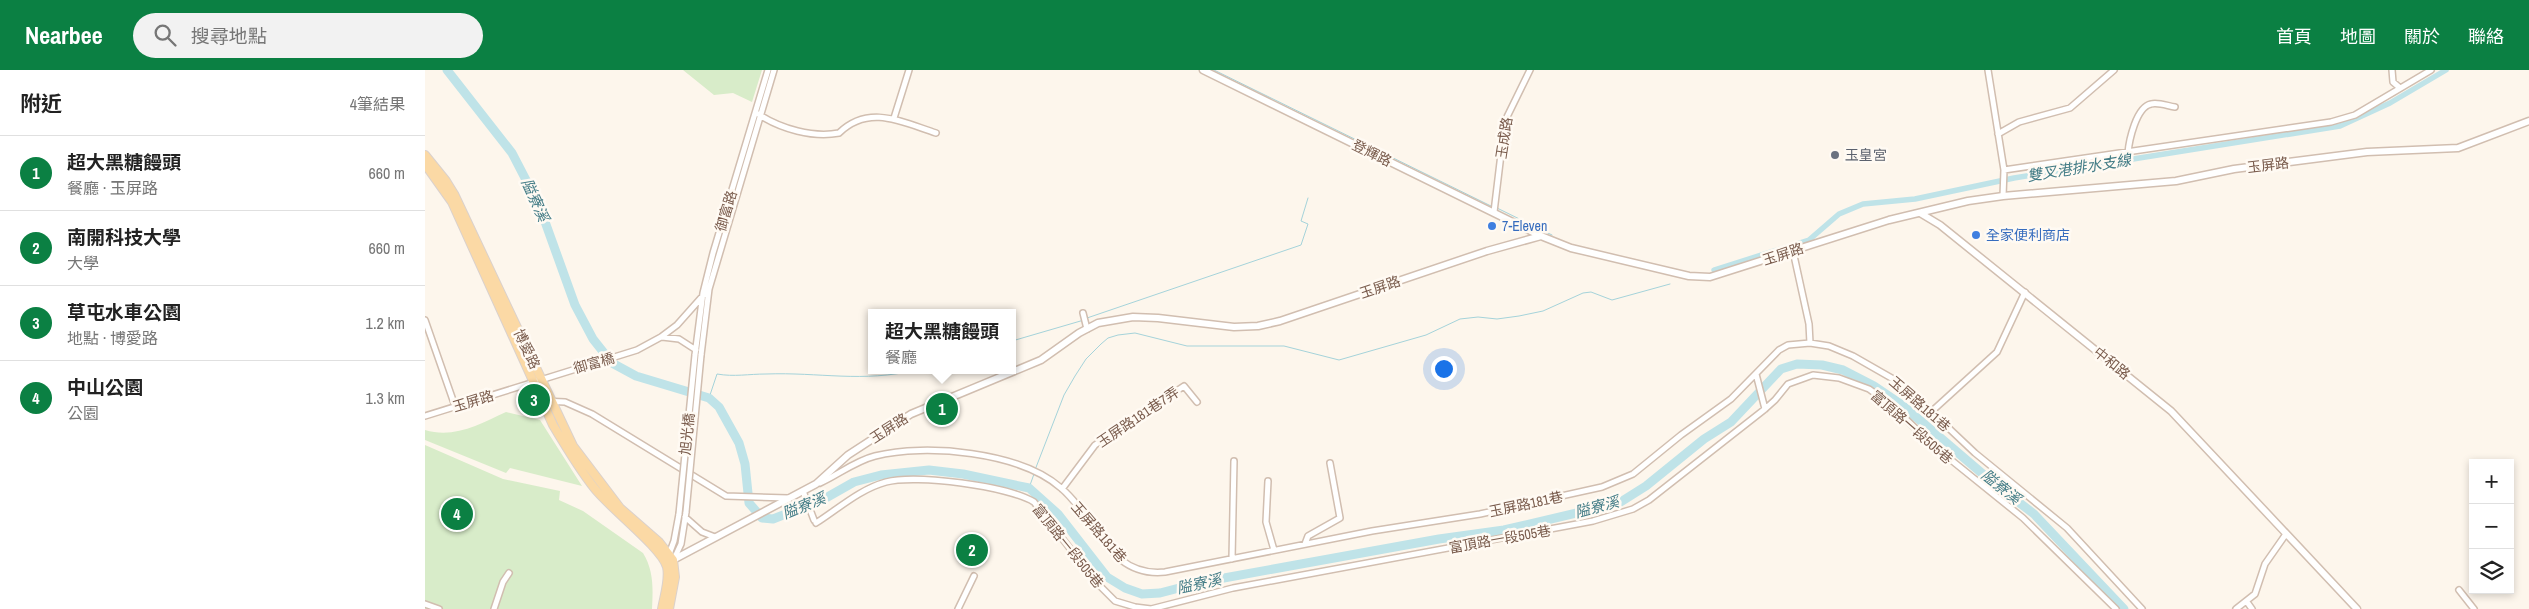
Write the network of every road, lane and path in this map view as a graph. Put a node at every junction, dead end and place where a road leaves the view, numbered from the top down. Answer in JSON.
{"nodes":[{"id":1,"x":769,"y":70,"type":"edge"},
{"id":2,"x":774,"y":70,"type":"edge"},
{"id":3,"x":909,"y":70,"type":"edge"},
{"id":4,"x":1203,"y":70,"type":"edge"},
{"id":5,"x":1530,"y":70,"type":"edge"},
{"id":6,"x":1989,"y":70,"type":"edge"},
{"id":7,"x":2114,"y":70,"type":"edge"},
{"id":8,"x":2392,"y":70,"type":"edge"},
{"id":9,"x":2431,"y":70,"type":"edge"},
{"id":10,"x":2400,"y":88,"type":"junction"},
{"id":11,"x":2175,"y":107,"type":"dead end"},
{"id":12,"x":758,"y":114,"type":"junction"},
{"id":13,"x":894,"y":118,"type":"junction"},
{"id":14,"x":2529,"y":121,"type":"edge"},
{"id":15,"x":936,"y":133,"type":"dead end"},
{"id":16,"x":1998,"y":134,"type":"junction"},
{"id":17,"x":2128,"y":153,"type":"junction"},
{"id":18,"x":425,"y":155,"type":"edge"},
{"id":19,"x":425,"y":164,"type":"edge"},
{"id":20,"x":2004,"y":170,"type":"junction"},
{"id":21,"x":2003,"y":196,"type":"junction"},
{"id":22,"x":1494,"y":212,"type":"junction"},
{"id":23,"x":1920,"y":213,"type":"junction"},
{"id":24,"x":1541,"y":236,"type":"junction"},
{"id":25,"x":1793,"y":251,"type":"junction"},
{"id":26,"x":709,"y":289,"type":"junction"},
{"id":27,"x":2025,"y":292,"type":"junction"},
{"id":28,"x":703,"y":293,"type":"junction"},
{"id":29,"x":1084,"y":315,"type":"dead end"},
{"id":30,"x":425,"y":320,"type":"edge"},
{"id":31,"x":1087,"y":329,"type":"junction"},
{"id":32,"x":661,"y":337,"type":"junction"},
{"id":33,"x":1810,"y":343,"type":"junction"},
{"id":34,"x":698,"y":353,"type":"junction"},
{"id":35,"x":1016,"y":370,"type":"edge"},
{"id":36,"x":1007,"y":374,"type":"edge"},
{"id":37,"x":1757,"y":375,"type":"junction"},
{"id":38,"x":550,"y":376,"type":"joint"},
{"id":39,"x":537,"y":380,"type":"junction"},
{"id":40,"x":546,"y":402,"type":"junction"},
{"id":41,"x":1197,"y":402,"type":"dead end"},
{"id":42,"x":455,"y":406,"type":"junction"},
{"id":43,"x":1765,"y":407,"type":"junction"},
{"id":44,"x":1931,"y":412,"type":"junction"},
{"id":45,"x":425,"y":416,"type":"edge"},
{"id":46,"x":1234,"y":461,"type":"dead end"},
{"id":47,"x":1330,"y":463,"type":"dead end"},
{"id":48,"x":1268,"y":481,"type":"dead end"},
{"id":49,"x":816,"y":484,"type":"junction"},
{"id":50,"x":1062,"y":489,"type":"junction"},
{"id":51,"x":804,"y":494,"type":"junction"},
{"id":52,"x":786,"y":499,"type":"junction"},
{"id":53,"x":685,"y":515,"type":"junction"},
{"id":54,"x":2286,"y":534,"type":"junction"},
{"id":55,"x":715,"y":537,"type":"junction"},
{"id":56,"x":1305,"y":544,"type":"junction"},
{"id":57,"x":1275,"y":550,"type":"junction"},
{"id":58,"x":671,"y":557,"type":"junction"},
{"id":59,"x":1232,"y":559,"type":"junction"},
{"id":60,"x":665,"y":564,"type":"junction"},
{"id":61,"x":509,"y":573,"type":"dead end"},
{"id":62,"x":974,"y":576,"type":"dead end"},
{"id":63,"x":2459,"y":590,"type":"dead end"},
{"id":64,"x":2247,"y":602,"type":"junction"},
{"id":65,"x":425,"y":604,"type":"edge"},
{"id":66,"x":439,"y":609,"type":"edge"},
{"id":67,"x":494,"y":609,"type":"edge"},
{"id":68,"x":662,"y":609,"type":"edge"},
{"id":69,"x":669,"y":609,"type":"edge"},
{"id":70,"x":958,"y":609,"type":"edge"},
{"id":71,"x":2115,"y":609,"type":"edge"},
{"id":72,"x":2143,"y":609,"type":"edge"},
{"id":73,"x":2236,"y":609,"type":"edge"},
{"id":74,"x":2252,"y":609,"type":"edge"},
{"id":75,"x":2357,"y":609,"type":"edge"},
{"id":76,"x":2474,"y":609,"type":"edge"}],
"edges":[{"from":1,"to":12,"type":"street","name":"御富路"},
{"from":2,"to":12,"type":"street","name":"御富路"},
{"from":3,"to":13,"type":"street"},
{"from":4,"to":22,"type":"street","name":"登輝路"},
{"from":5,"to":22,"type":"street","name":"玉成路"},
{"from":6,"to":16,"type":"street"},
{"from":7,"to":16,"type":"street"},
{"from":8,"to":10,"type":"street"},
{"from":9,"to":10,"type":"street"},
{"from":10,"to":17,"type":"street"},
{"from":11,"to":17,"type":"street"},
{"from":12,"to":13,"type":"street"},
{"from":12,"to":26,"type":"street","name":"御富路"},
{"from":12,"to":28,"type":"street","name":"御富路"},
{"from":13,"to":15,"type":"street"},
{"from":14,"to":21,"type":"street","name":"玉屏路"},
{"from":16,"to":20,"type":"street"},
{"from":17,"to":20,"type":"street"},
{"from":18,"to":39,"type":"main road","name":"博愛路"},
{"from":19,"to":39,"type":"main road","name":"博愛路"},
{"from":20,"to":21,"type":"street"},
{"from":21,"to":23,"type":"street","name":"玉屏路"},
{"from":22,"to":24,"type":"street","name":"登輝路"},
{"from":23,"to":25,"type":"street","name":"玉屏路"},
{"from":23,"to":27,"type":"street","name":"中和路"},
{"from":24,"to":25,"type":"street","name":"玉屏路"},
{"from":24,"to":31,"type":"street","name":"玉屏路"},
{"from":25,"to":33,"type":"street"},
{"from":26,"to":28,"type":"street"},
{"from":26,"to":34,"type":"street","name":"御富路"},
{"from":27,"to":44,"type":"street"},
{"from":27,"to":54,"type":"street","name":"中和路"},
{"from":28,"to":32,"type":"street"},
{"from":28,"to":34,"type":"street","name":"御富路"},
{"from":29,"to":31,"type":"street"},
{"from":30,"to":42,"type":"street"},
{"from":31,"to":35,"type":"street","name":"玉屏路"},
{"from":32,"to":34,"type":"street"},
{"from":32,"to":38,"type":"street","name":"御富橋"},
{"from":33,"to":37,"type":"street","name":"玉屏路181巷"},
{"from":33,"to":44,"type":"street","name":"玉屏路181巷"},
{"from":34,"to":53,"type":"street","name":"旭光橋","bridge":true},
{"from":34,"to":58,"type":"street","name":"旭光橋","bridge":true},
{"from":36,"to":49,"type":"street","name":"玉屏路"},
{"from":37,"to":43,"type":"street"},
{"from":37,"to":56,"type":"street","name":"玉屏路181巷"},
{"from":38,"to":39,"type":"street","name":"玉屏路"},
{"from":39,"to":40,"type":"main road","name":"博愛路"},
{"from":39,"to":42,"type":"street","name":"玉屏路"},
{"from":40,"to":52,"type":"street","name":"玉屏路"},
{"from":40,"to":58,"type":"main road","name":"博愛路"},
{"from":40,"to":60,"type":"main road","name":"博愛路"},
{"from":41,"to":50,"type":"street","name":"玉屏路181巷7弄"},
{"from":42,"to":45,"type":"street","name":"玉屏路"},
{"from":43,"to":51,"type":"street","name":"富頂路一段505巷"},
{"from":43,"to":71,"type":"street","name":"富頂路一段505巷"},
{"from":44,"to":72,"type":"street","name":"玉屏路181巷"},
{"from":46,"to":59,"type":"street"},
{"from":47,"to":56,"type":"street"},
{"from":48,"to":57,"type":"street"},
{"from":49,"to":50,"type":"street","name":"玉屏路181巷"},
{"from":49,"to":51,"type":"street","name":"玉屏路"},
{"from":50,"to":59,"type":"street","name":"玉屏路181巷"},
{"from":51,"to":52,"type":"street","name":"玉屏路"},
{"from":52,"to":55,"type":"street"},
{"from":53,"to":55,"type":"street"},
{"from":53,"to":58,"type":"street"},
{"from":54,"to":64,"type":"street"},
{"from":54,"to":75,"type":"street","name":"中和路"},
{"from":55,"to":58,"type":"street"},
{"from":56,"to":57,"type":"street","name":"玉屏路181巷"},
{"from":57,"to":59,"type":"street","name":"玉屏路181巷"},
{"from":58,"to":60,"type":"street"},
{"from":58,"to":69,"type":"main road"},
{"from":60,"to":68,"type":"main road"},
{"from":61,"to":67,"type":"street"},
{"from":62,"to":70,"type":"street"},
{"from":63,"to":76,"type":"street"},
{"from":64,"to":73,"type":"street"},
{"from":64,"to":74,"type":"street"},
{"from":65,"to":66,"type":"street"}]}
